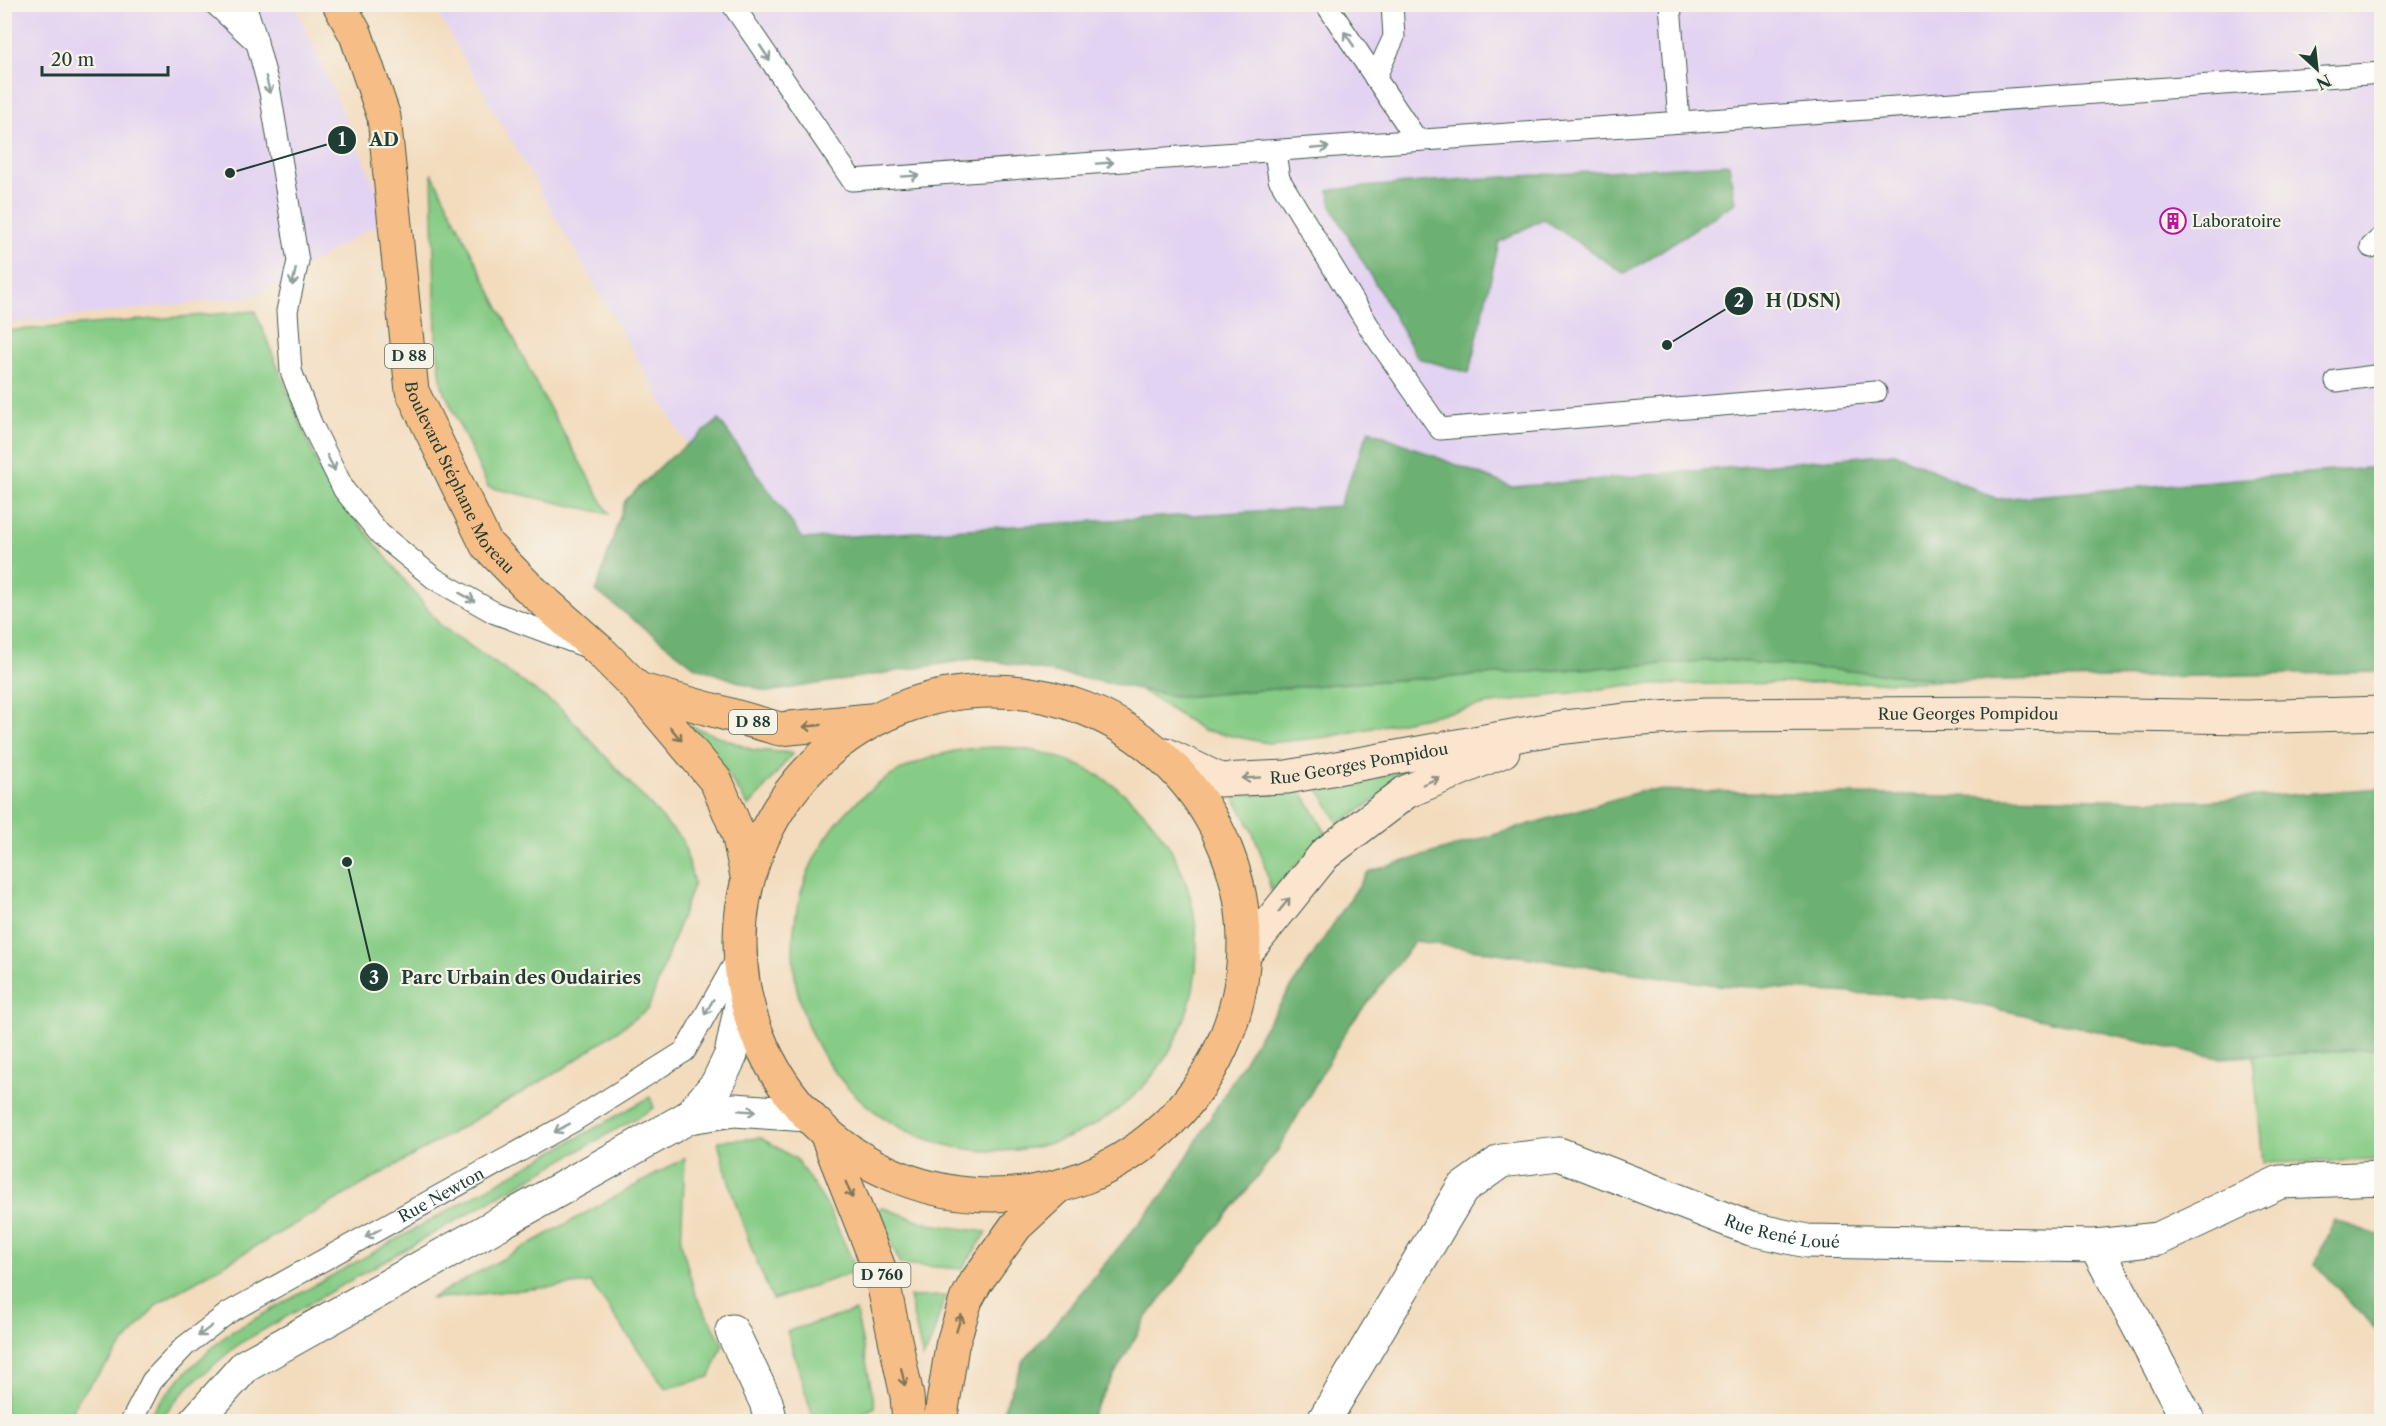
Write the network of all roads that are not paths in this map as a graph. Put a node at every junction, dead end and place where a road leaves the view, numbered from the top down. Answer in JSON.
{"nodes":[{"id":1,"x":215,"y":4,"type":"edge"},
{"id":2,"x":245,"y":4,"type":"edge"},
{"id":3,"x":339,"y":4,"type":"edge"},
{"id":4,"x":732,"y":4,"type":"edge"},
{"id":5,"x":1392,"y":4,"type":"edge"},
{"id":6,"x":1670,"y":4,"type":"edge"},
{"id":7,"x":1329,"y":6,"type":"edge"},
{"id":8,"x":257,"y":43,"type":"junction"},
{"id":9,"x":2382,"y":73,"type":"edge"},
{"id":10,"x":1375,"y":78,"type":"junction"},
{"id":11,"x":1679,"y":122,"type":"junction"},
{"id":12,"x":1417,"y":140,"type":"junction"},
{"id":13,"x":1275,"y":152,"type":"junction"},
{"id":14,"x":2382,"y":375,"type":"edge"},
{"id":15,"x":2336,"y":381,"type":"dead end"},
{"id":16,"x":1876,"y":392,"type":"dead end"},
{"id":17,"x":600,"y":651,"type":"junction"},
{"id":18,"x":638,"y":689,"type":"junction"},
{"id":19,"x":2382,"y":713,"type":"edge"},
{"id":20,"x":870,"y":720,"type":"junction"},
{"id":21,"x":1557,"y":728,"type":"junction"},
{"id":22,"x":1165,"y":754,"type":"junction"},
{"id":23,"x":747,"y":876,"type":"junction"},
{"id":24,"x":1247,"y":951,"type":"junction"},
{"id":25,"x":738,"y":957,"type":"junction"},
{"id":26,"x":743,"y":995,"type":"junction"},
{"id":27,"x":689,"y":1117,"type":"junction"},
{"id":28,"x":817,"y":1125,"type":"junction"},
{"id":29,"x":2382,"y":1178,"type":"edge"},
{"id":30,"x":1056,"y":1189,"type":"junction"},
{"id":31,"x":2096,"y":1246,"type":"junction"},
{"id":32,"x":732,"y":1331,"type":"dead end"},
{"id":33,"x":131,"y":1422,"type":"edge"},
{"id":34,"x":195,"y":1422,"type":"edge"},
{"id":35,"x":771,"y":1422,"type":"edge"},
{"id":36,"x":909,"y":1422,"type":"edge"},
{"id":37,"x":940,"y":1422,"type":"edge"},
{"id":38,"x":1323,"y":1422,"type":"edge"},
{"id":39,"x":2189,"y":1422,"type":"edge"}],
"edges":[{"from":1,"to":8,"type":"lane"},
{"from":2,"to":8,"type":"lane"},
{"from":3,"to":17,"type":"main road","name":"Boulevard Stéphane Moreau","number":"D 88"},
{"from":4,"to":13,"type":"lane","one_way":true},
{"from":5,"to":10,"type":"lane"},
{"from":6,"to":11,"type":"lane"},
{"from":10,"to":7,"type":"lane","one_way":true},
{"from":8,"to":17,"type":"lane","one_way":true},
{"from":9,"to":11,"type":"lane"},
{"from":10,"to":12,"type":"lane"},
{"from":11,"to":12,"type":"lane"},
{"from":13,"to":12,"type":"lane","one_way":true},
{"from":13,"to":16,"type":"lane"},
{"from":14,"to":15,"type":"lane"},
{"from":17,"to":18,"type":"main road","name":"Boulevard Stéphane Moreau","number":"D 88"},
{"from":20,"to":18,"type":"main road","name":"Boulevard Stéphane Moreau","number":"D 88","one_way":true},
{"from":18,"to":23,"type":"main road","name":"Boulevard Stéphane Moreau","number":"D 88","one_way":true},
{"from":19,"to":21,"type":"main road","name":"Rue Georges Pompidou"},
{"from":20,"to":22,"type":"main road"},
{"from":20,"to":23,"type":"main road"},
{"from":21,"to":22,"type":"main road","name":"Rue Georges Pompidou","one_way":true},
{"from":24,"to":21,"type":"main road","name":"Rue Georges Pompidou","one_way":true},
{"from":22,"to":24,"type":"main road"},
{"from":23,"to":25,"type":"main road"},
{"from":24,"to":30,"type":"main road"},
{"from":25,"to":26,"type":"main road"},
{"from":25,"to":33,"type":"lane","name":"Rue Newton","one_way":true},
{"from":26,"to":27,"type":"street"},
{"from":26,"to":28,"type":"main road"},
{"from":27,"to":28,"type":"street","one_way":true},
{"from":27,"to":34,"type":"street"},
{"from":28,"to":30,"type":"main road"},
{"from":28,"to":36,"type":"main road","number":"D 760","one_way":true},
{"from":29,"to":31,"type":"street","name":"Rue René Loué"},
{"from":37,"to":30,"type":"main road","one_way":true},
{"from":31,"to":38,"type":"street","name":"Rue René Loué"},
{"from":31,"to":39,"type":"street"},
{"from":32,"to":35,"type":"street"}]}
